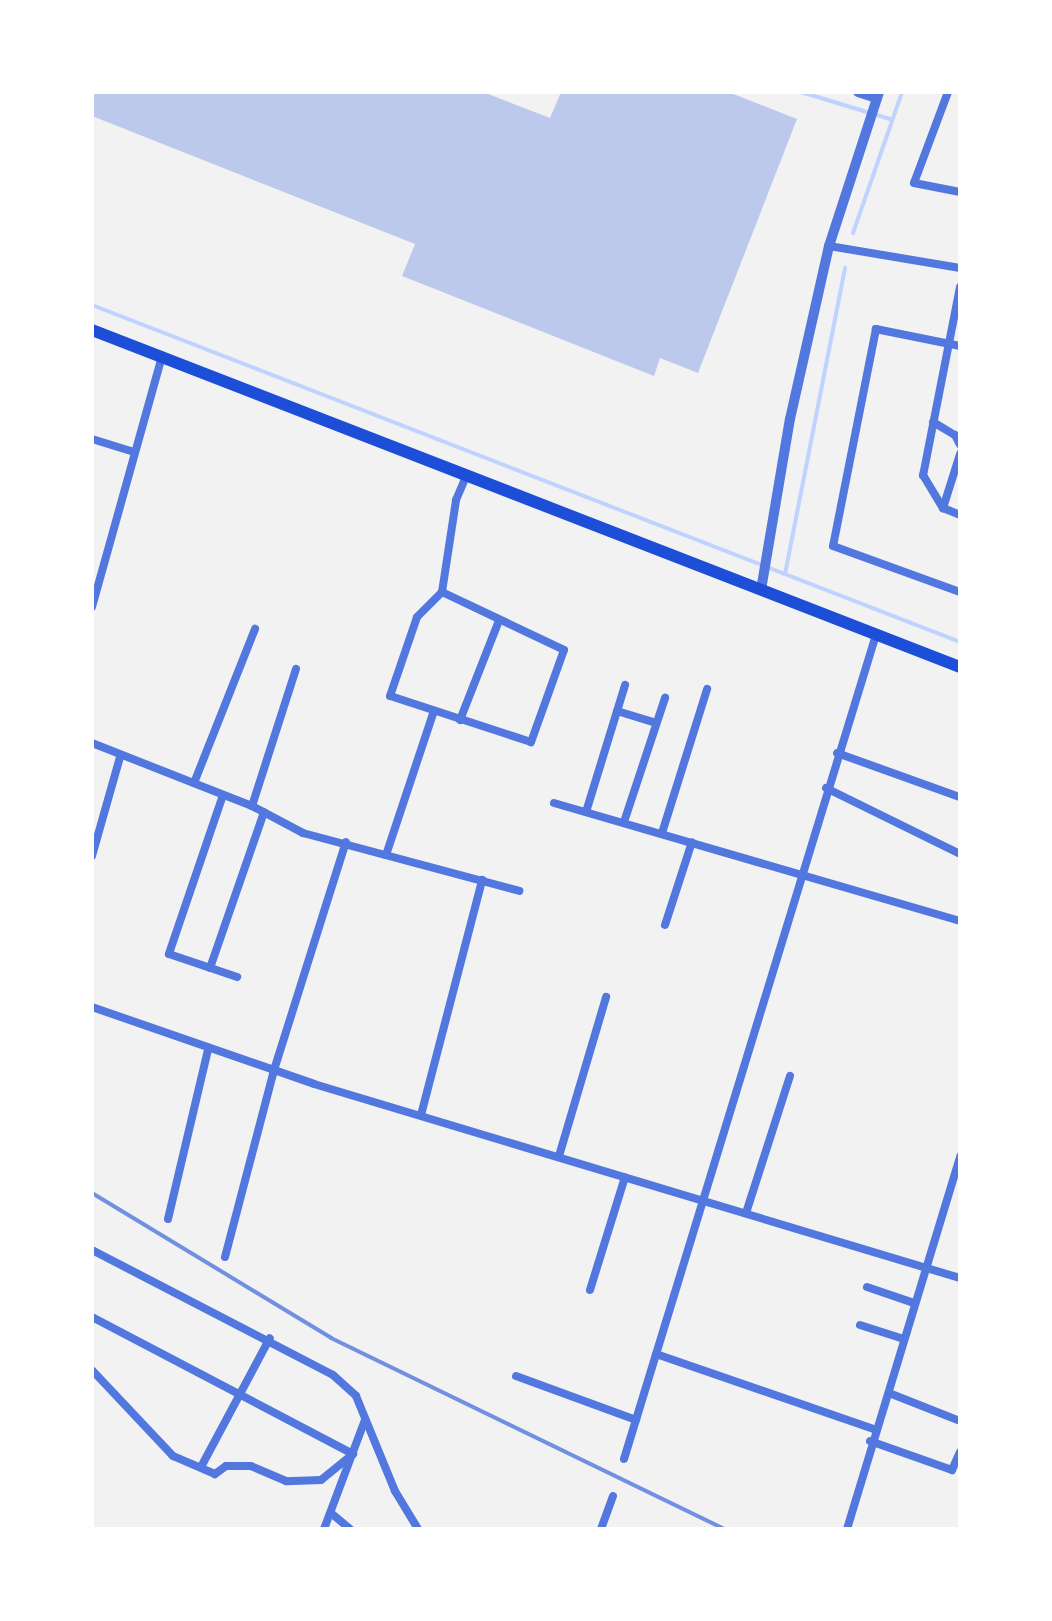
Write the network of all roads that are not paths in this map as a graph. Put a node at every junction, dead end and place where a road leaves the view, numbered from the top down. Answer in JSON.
{"nodes":[{"id":1,"x":858,"y":92,"type":"edge"},
{"id":2,"x":948,"y":92,"type":"edge"},
{"id":3,"x":878,"y":95,"type":"edge"},
{"id":4,"x":960,"y":192,"type":"edge"},
{"id":5,"x":829,"y":246,"type":"junction"},
{"id":6,"x":960,"y":268,"type":"edge"},
{"id":7,"x":960,"y":287,"type":"edge"},
{"id":8,"x":92,"y":330,"type":"edge"},
{"id":9,"x":948,"y":343,"type":"junction"},
{"id":10,"x":960,"y":346,"type":"edge"},
{"id":11,"x":162,"y":356,"type":"junction"},
{"id":12,"x":933,"y":422,"type":"junction"},
{"id":13,"x":92,"y":439,"type":"edge"},
{"id":14,"x":960,"y":445,"type":"edge"},
{"id":15,"x":134,"y":452,"type":"junction"},
{"id":16,"x":960,"y":454,"type":"edge"},
{"id":17,"x":466,"y":477,"type":"junction"},
{"id":18,"x":943,"y":508,"type":"junction"},
{"id":19,"x":960,"y":515,"type":"edge"},
{"id":20,"x":761,"y":590,"type":"junction"},
{"id":21,"x":442,"y":592,"type":"junction"},
{"id":22,"x":960,"y":592,"type":"edge"},
{"id":23,"x":92,"y":607,"type":"edge"},
{"id":24,"x":498,"y":623,"type":"junction"},
{"id":25,"x":255,"y":629,"type":"dead end"},
{"id":26,"x":876,"y":635,"type":"junction"},
{"id":27,"x":960,"y":667,"type":"edge"},
{"id":28,"x":296,"y":669,"type":"dead end"},
{"id":29,"x":625,"y":685,"type":"dead end"},
{"id":30,"x":707,"y":689,"type":"dead end"},
{"id":31,"x":665,"y":698,"type":"dead end"},
{"id":32,"x":617,"y":711,"type":"junction"},
{"id":33,"x":433,"y":714,"type":"junction"},
{"id":34,"x":460,"y":720,"type":"junction"},
{"id":35,"x":654,"y":722,"type":"junction"},
{"id":36,"x":92,"y":743,"type":"edge"},
{"id":37,"x":837,"y":753,"type":"junction"},
{"id":38,"x":120,"y":757,"type":"junction"},
{"id":39,"x":194,"y":783,"type":"junction"},
{"id":40,"x":826,"y":788,"type":"junction"},
{"id":41,"x":223,"y":795,"type":"junction"},
{"id":42,"x":960,"y":797,"type":"edge"},
{"id":43,"x":554,"y":803,"type":"dead end"},
{"id":44,"x":252,"y":806,"type":"junction"},
{"id":45,"x":264,"y":812,"type":"junction"},
{"id":46,"x":586,"y":812,"type":"junction"},
{"id":47,"x":624,"y":822,"type":"junction"},
{"id":48,"x":662,"y":833,"type":"junction"},
{"id":49,"x":346,"y":842,"type":"junction"},
{"id":50,"x":692,"y":842,"type":"junction"},
{"id":51,"x":960,"y":854,"type":"edge"},
{"id":52,"x":386,"y":855,"type":"junction"},
{"id":53,"x":92,"y":856,"type":"edge"},
{"id":54,"x":802,"y":874,"type":"junction"},
{"id":55,"x":482,"y":880,"type":"junction"},
{"id":56,"x":519,"y":891,"type":"dead end"},
{"id":57,"x":960,"y":921,"type":"edge"},
{"id":58,"x":665,"y":925,"type":"dead end"},
{"id":59,"x":210,"y":968,"type":"junction"},
{"id":60,"x":237,"y":977,"type":"dead end"},
{"id":61,"x":606,"y":997,"type":"dead end"},
{"id":62,"x":92,"y":1007,"type":"edge"},
{"id":63,"x":208,"y":1050,"type":"junction"},
{"id":64,"x":274,"y":1070,"type":"junction"},
{"id":65,"x":790,"y":1076,"type":"dead end"},
{"id":66,"x":421,"y":1115,"type":"junction"},
{"id":67,"x":559,"y":1156,"type":"junction"},
{"id":68,"x":960,"y":1156,"type":"edge"},
{"id":69,"x":625,"y":1177,"type":"junction"},
{"id":70,"x":703,"y":1200,"type":"junction"},
{"id":71,"x":746,"y":1213,"type":"junction"},
{"id":72,"x":168,"y":1219,"type":"dead end"},
{"id":73,"x":92,"y":1250,"type":"edge"},
{"id":74,"x":225,"y":1257,"type":"dead end"},
{"id":75,"x":925,"y":1267,"type":"junction"},
{"id":76,"x":960,"y":1278,"type":"edge"},
{"id":77,"x":867,"y":1287,"type":"dead end"},
{"id":78,"x":590,"y":1290,"type":"dead end"},
{"id":79,"x":914,"y":1303,"type":"junction"},
{"id":80,"x":92,"y":1317,"type":"edge"},
{"id":81,"x":860,"y":1325,"type":"dead end"},
{"id":82,"x":270,"y":1338,"type":"junction"},
{"id":83,"x":904,"y":1339,"type":"junction"},
{"id":84,"x":656,"y":1354,"type":"junction"},
{"id":85,"x":92,"y":1370,"type":"edge"},
{"id":86,"x":516,"y":1376,"type":"dead end"},
{"id":87,"x":889,"y":1393,"type":"junction"},
{"id":88,"x":240,"y":1395,"type":"junction"},
{"id":89,"x":366,"y":1420,"type":"junction"},
{"id":90,"x":636,"y":1420,"type":"junction"},
{"id":91,"x":960,"y":1420,"type":"edge"},
{"id":92,"x":874,"y":1429,"type":"junction"},
{"id":93,"x":870,"y":1441,"type":"junction"},
{"id":94,"x":960,"y":1452,"type":"edge"},
{"id":95,"x":353,"y":1454,"type":"junction"},
{"id":96,"x":624,"y":1459,"type":"dead end"},
{"id":97,"x":201,"y":1467,"type":"junction"},
{"id":98,"x":613,"y":1496,"type":"dead end"},
{"id":99,"x":331,"y":1513,"type":"junction"},
{"id":100,"x":324,"y":1529,"type":"edge"},
{"id":101,"x":350,"y":1529,"type":"edge"},
{"id":102,"x":418,"y":1529,"type":"edge"},
{"id":103,"x":601,"y":1529,"type":"edge"},
{"id":104,"x":847,"y":1529,"type":"edge"}],
"edges":[{"from":1,"to":3,"type":"street"},
{"from":2,"to":4,"type":"street"},
{"from":3,"to":5,"type":"street"},
{"from":5,"to":6,"type":"street"},
{"from":5,"to":20,"type":"street"},
{"from":7,"to":9,"type":"street"},
{"from":8,"to":11,"type":"main road"},
{"from":9,"to":10,"type":"street"},
{"from":9,"to":12,"type":"street"},
{"from":9,"to":22,"type":"street"},
{"from":11,"to":15,"type":"street"},
{"from":11,"to":17,"type":"main road"},
{"from":12,"to":14,"type":"street"},
{"from":12,"to":18,"type":"street"},
{"from":13,"to":15,"type":"street"},
{"from":15,"to":23,"type":"street"},
{"from":16,"to":18,"type":"street"},
{"from":17,"to":20,"type":"main road"},
{"from":17,"to":21,"type":"street"},
{"from":18,"to":19,"type":"street"},
{"from":20,"to":26,"type":"main road"},
{"from":21,"to":24,"type":"street"},
{"from":21,"to":33,"type":"street"},
{"from":24,"to":34,"type":"street"},
{"from":24,"to":34,"type":"street"},
{"from":25,"to":39,"type":"street"},
{"from":26,"to":27,"type":"main road"},
{"from":26,"to":37,"type":"street"},
{"from":28,"to":44,"type":"street"},
{"from":29,"to":32,"type":"street"},
{"from":30,"to":48,"type":"street"},
{"from":31,"to":35,"type":"street"},
{"from":32,"to":35,"type":"street"},
{"from":32,"to":46,"type":"street"},
{"from":33,"to":34,"type":"street"},
{"from":33,"to":52,"type":"street"},
{"from":35,"to":47,"type":"street"},
{"from":36,"to":38,"type":"street"},
{"from":37,"to":40,"type":"street"},
{"from":37,"to":42,"type":"street"},
{"from":38,"to":39,"type":"street"},
{"from":38,"to":53,"type":"street"},
{"from":39,"to":41,"type":"street"},
{"from":40,"to":51,"type":"street"},
{"from":40,"to":54,"type":"street"},
{"from":41,"to":44,"type":"street"},
{"from":41,"to":59,"type":"street"},
{"from":43,"to":46,"type":"street"},
{"from":44,"to":45,"type":"street"},
{"from":45,"to":49,"type":"street"},
{"from":45,"to":59,"type":"street"},
{"from":46,"to":47,"type":"street"},
{"from":47,"to":48,"type":"street"},
{"from":48,"to":50,"type":"street"},
{"from":49,"to":52,"type":"street"},
{"from":49,"to":64,"type":"street"},
{"from":50,"to":54,"type":"street"},
{"from":50,"to":58,"type":"street"},
{"from":52,"to":55,"type":"street"},
{"from":54,"to":57,"type":"street"},
{"from":54,"to":70,"type":"street"},
{"from":55,"to":56,"type":"street"},
{"from":55,"to":66,"type":"street"},
{"from":59,"to":60,"type":"street"},
{"from":61,"to":67,"type":"street"},
{"from":62,"to":63,"type":"street"},
{"from":63,"to":64,"type":"street"},
{"from":63,"to":72,"type":"street"},
{"from":64,"to":66,"type":"street"},
{"from":64,"to":74,"type":"street"},
{"from":65,"to":71,"type":"street"},
{"from":66,"to":67,"type":"street"},
{"from":67,"to":69,"type":"street"},
{"from":68,"to":75,"type":"street"},
{"from":69,"to":70,"type":"street"},
{"from":69,"to":78,"type":"street"},
{"from":70,"to":71,"type":"street"},
{"from":70,"to":84,"type":"street"},
{"from":71,"to":75,"type":"street"},
{"from":73,"to":82,"type":"street"},
{"from":75,"to":76,"type":"street"},
{"from":75,"to":79,"type":"street"},
{"from":77,"to":79,"type":"street"},
{"from":79,"to":83,"type":"street"},
{"from":80,"to":88,"type":"street"},
{"from":81,"to":83,"type":"street"},
{"from":82,"to":88,"type":"street"},
{"from":82,"to":89,"type":"street"},
{"from":83,"to":87,"type":"street"},
{"from":84,"to":90,"type":"street"},
{"from":84,"to":92,"type":"street"},
{"from":85,"to":97,"type":"street"},
{"from":86,"to":90,"type":"street"},
{"from":87,"to":91,"type":"street"},
{"from":87,"to":92,"type":"street"},
{"from":88,"to":95,"type":"street"},
{"from":88,"to":97,"type":"street"},
{"from":89,"to":95,"type":"street"},
{"from":89,"to":102,"type":"street"},
{"from":90,"to":96,"type":"street"},
{"from":92,"to":93,"type":"street"},
{"from":93,"to":94,"type":"street"},
{"from":93,"to":104,"type":"street"},
{"from":95,"to":97,"type":"street"},
{"from":95,"to":99,"type":"street"},
{"from":98,"to":103,"type":"street"},
{"from":99,"to":100,"type":"street"},
{"from":99,"to":101,"type":"street"}]}
